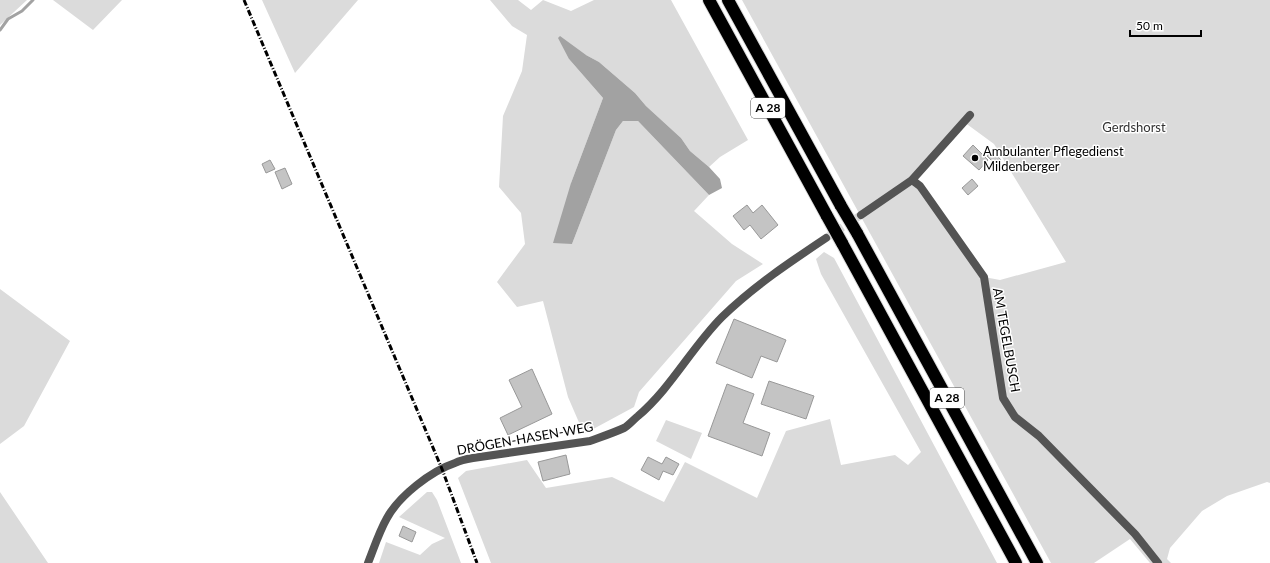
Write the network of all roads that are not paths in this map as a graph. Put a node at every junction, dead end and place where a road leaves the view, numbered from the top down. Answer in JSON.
{"nodes":[{"id":1,"x":709,"y":0,"type":"edge"},
{"id":2,"x":728,"y":0,"type":"edge"},
{"id":3,"x":970,"y":116,"type":"dead end"},
{"id":4,"x":912,"y":180,"type":"junction"},
{"id":5,"x":860,"y":215,"type":"tunnel mouth"},
{"id":6,"x":826,"y":238,"type":"tunnel mouth"},
{"id":7,"x":368,"y":563,"type":"edge"},
{"id":8,"x":1016,"y":563,"type":"edge"},
{"id":9,"x":1037,"y":563,"type":"edge"},
{"id":10,"x":1158,"y":563,"type":"edge"}],
"edges":[{"from":1,"to":8,"type":"highway","number":"A 28","bridge":true},
{"from":2,"to":9,"type":"highway","number":"A 28","bridge":true},
{"from":3,"to":4,"type":"street"},
{"from":4,"to":5,"type":"street"},
{"from":4,"to":10,"type":"street","name":"AM TEGELBUSCH"},
{"from":6,"to":7,"type":"street","name":"DRÖGEN-HASEN-WEG"}]}
